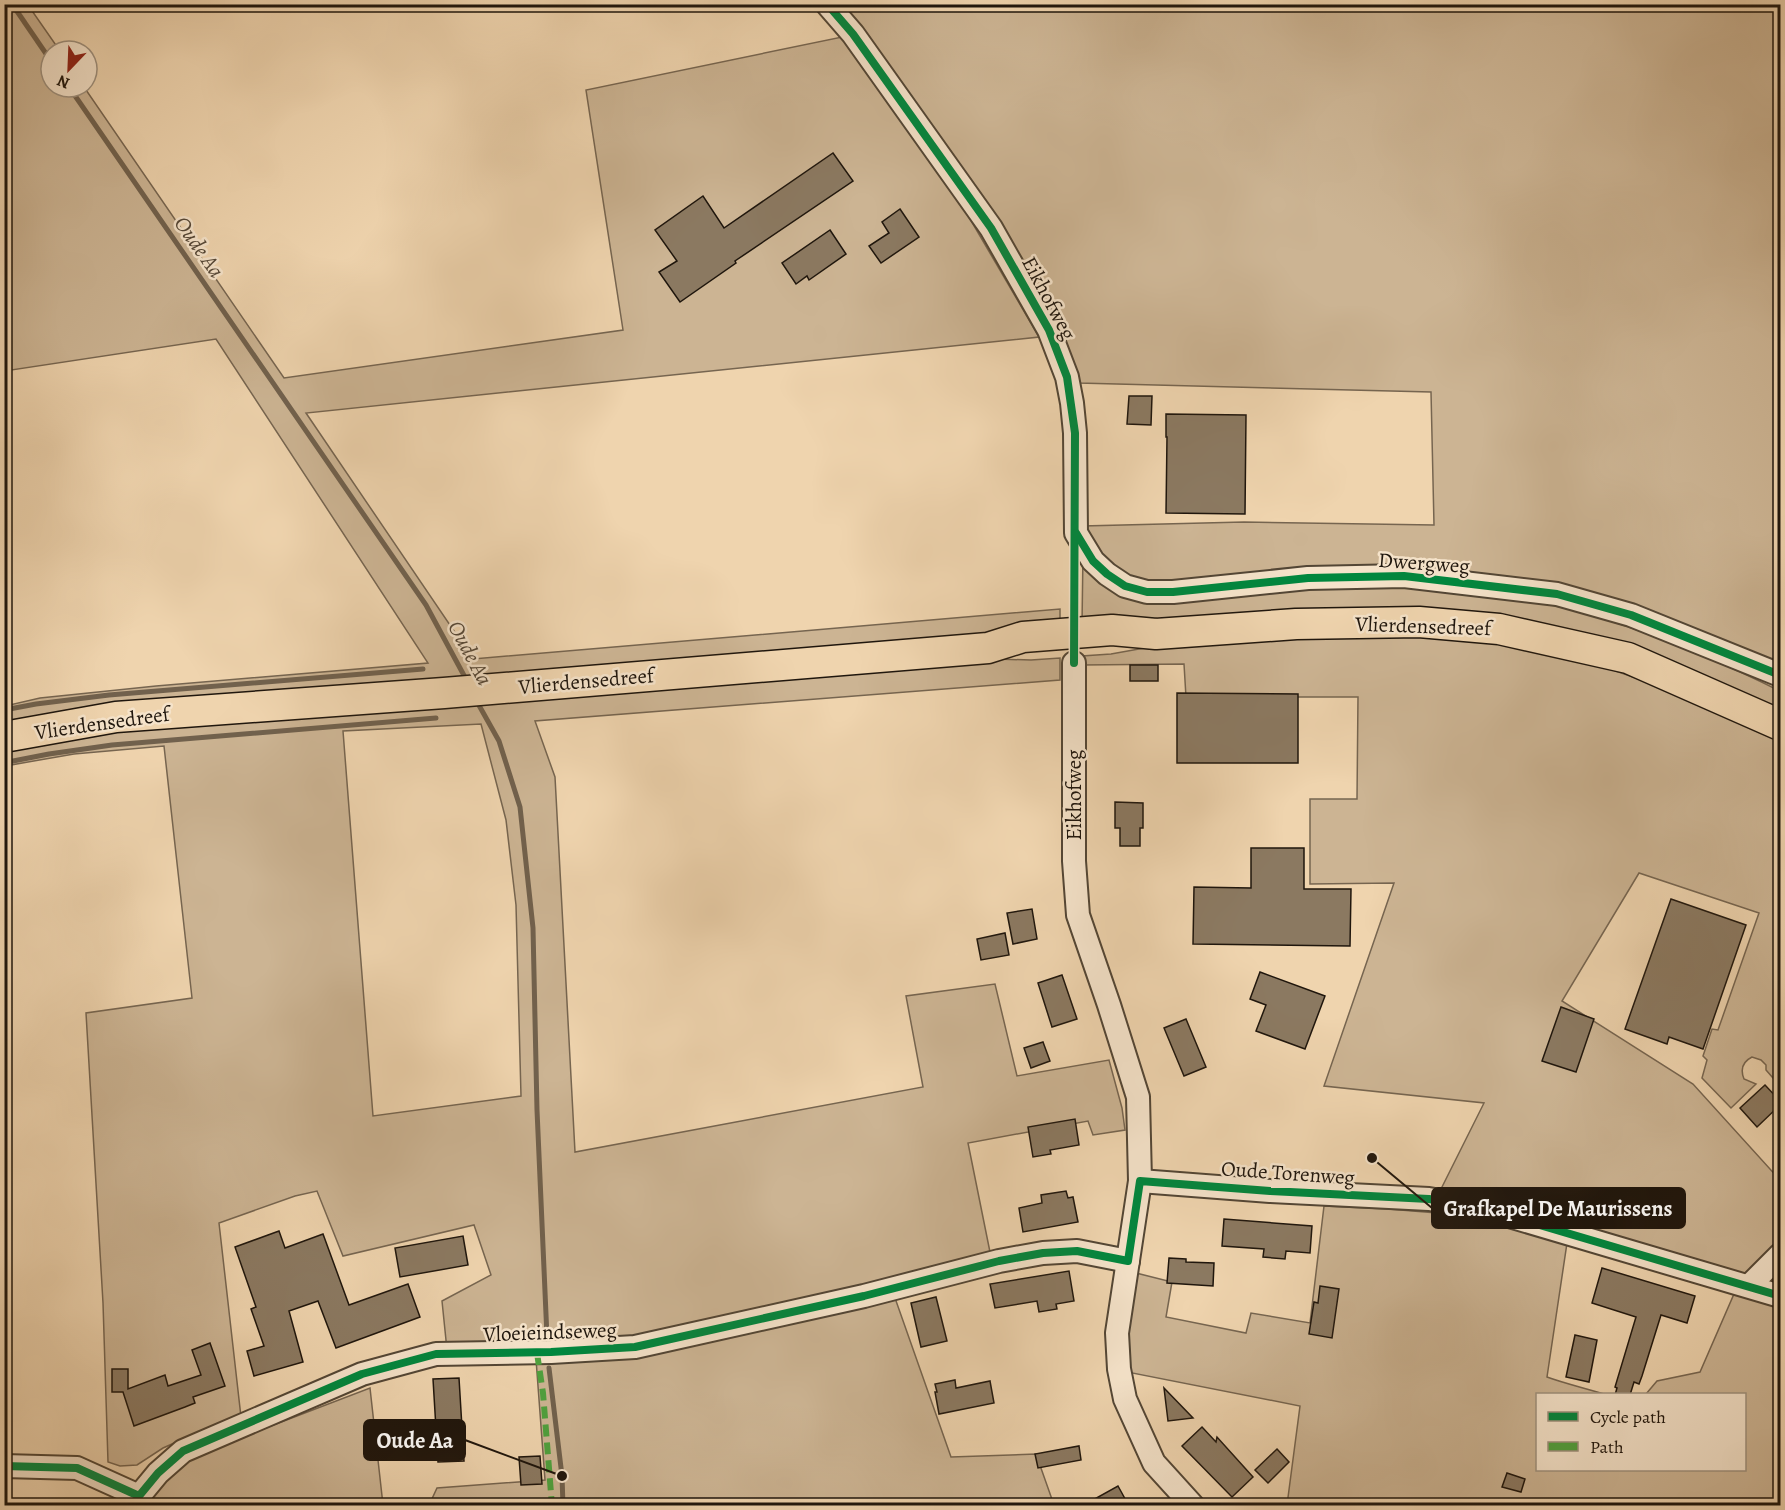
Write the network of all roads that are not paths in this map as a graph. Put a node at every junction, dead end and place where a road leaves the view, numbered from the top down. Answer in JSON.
{"nodes":[{"id":1,"x":827,"y":4,"type":"edge"},
{"id":2,"x":1076,"y":533,"type":"joint"},
{"id":3,"x":1074,"y":663,"type":"dead end"},
{"id":4,"x":1780,"y":675,"type":"edge"},
{"id":5,"x":1780,"y":725,"type":"edge"},
{"id":6,"x":4,"y":737,"type":"edge"},
{"id":7,"x":1140,"y":1181,"type":"junction"},
{"id":8,"x":1780,"y":1255,"type":"edge"},
{"id":9,"x":1128,"y":1261,"type":"junction"},
{"id":10,"x":1749,"y":1286,"type":"junction"},
{"id":11,"x":1780,"y":1296,"type":"edge"},
{"id":12,"x":4,"y":1466,"type":"edge"},
{"id":13,"x":137,"y":1501,"type":"edge"},
{"id":14,"x":1193,"y":1506,"type":"edge"}],
"edges":[{"from":1,"to":2,"type":"street","name":"Eikhofweg"},
{"from":2,"to":4,"type":"street","name":"Dwergweg"},
{"from":3,"to":7,"type":"street","name":"Eikhofweg"},
{"from":5,"to":6,"type":"main road","name":"Vlierdensedreef"},
{"from":7,"to":9,"type":"street","name":"Eikhofweg"},
{"from":7,"to":10,"type":"street","name":"Oude Torenweg"},
{"from":8,"to":10,"type":"street"},
{"from":9,"to":13,"type":"street","name":"Vloeieindseweg"},
{"from":9,"to":14,"type":"street","name":"Eikhofweg"},
{"from":10,"to":11,"type":"street","name":"Oude Torenweg"},
{"from":12,"to":13,"type":"street","name":"Vloeieindseweg"}]}
